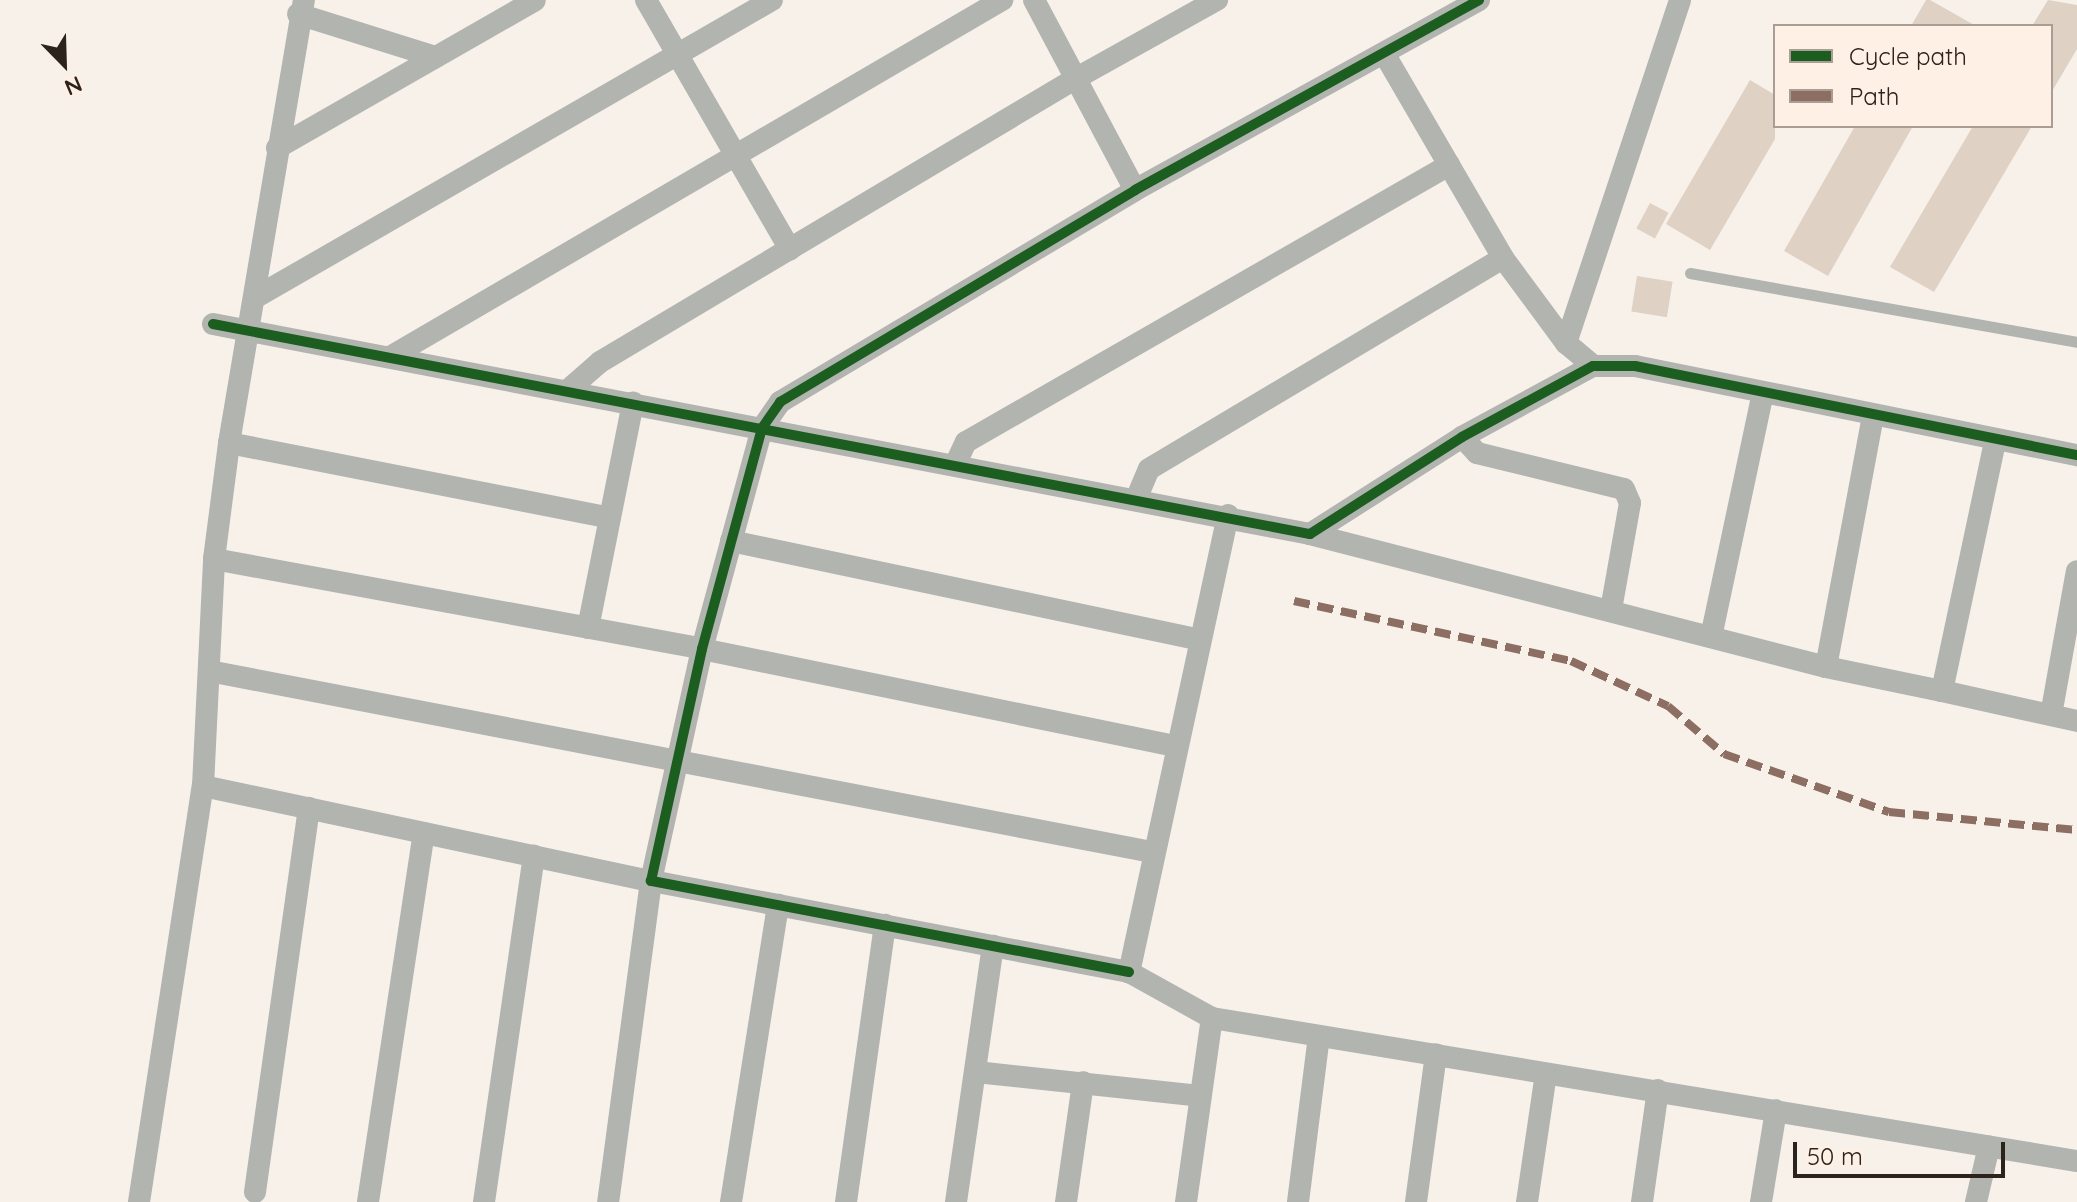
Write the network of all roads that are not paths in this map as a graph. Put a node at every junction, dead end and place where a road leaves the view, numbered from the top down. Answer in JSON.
{"nodes":[{"id":1,"x":535,"y":0,"type":"edge"},
{"id":2,"x":646,"y":0,"type":"edge"},
{"id":3,"x":772,"y":0,"type":"edge"},
{"id":4,"x":1002,"y":0,"type":"edge"},
{"id":5,"x":1034,"y":0,"type":"edge"},
{"id":6,"x":1217,"y":0,"type":"edge"},
{"id":7,"x":1479,"y":0,"type":"edge"},
{"id":8,"x":1680,"y":0,"type":"edge"},
{"id":9,"x":301,"y":7,"type":"edge"},
{"id":10,"x":677,"y":54,"type":"junction"},
{"id":11,"x":1385,"y":55,"type":"junction"},
{"id":12,"x":435,"y":57,"type":"junction"},
{"id":13,"x":1073,"y":80,"type":"junction"},
{"id":14,"x":277,"y":148,"type":"junction"},
{"id":15,"x":736,"y":155,"type":"junction"},
{"id":16,"x":1449,"y":165,"type":"junction"},
{"id":17,"x":1135,"y":190,"type":"junction"},
{"id":18,"x":790,"y":249,"type":"junction"},
{"id":19,"x":1503,"y":258,"type":"junction"},
{"id":20,"x":1690,"y":273,"type":"dead end"},
{"id":21,"x":258,"y":296,"type":"junction"},
{"id":22,"x":213,"y":324,"type":"dead end"},
{"id":23,"x":252,"y":332,"type":"junction"},
{"id":24,"x":2077,"y":342,"type":"edge"},
{"id":25,"x":1566,"y":343,"type":"junction"},
{"id":26,"x":390,"y":357,"type":"junction"},
{"id":27,"x":1593,"y":366,"type":"junction"},
{"id":28,"x":568,"y":390,"type":"junction"},
{"id":29,"x":1763,"y":393,"type":"junction"},
{"id":30,"x":633,"y":402,"type":"junction"},
{"id":31,"x":1873,"y":416,"type":"junction"},
{"id":32,"x":762,"y":428,"type":"junction"},
{"id":33,"x":1462,"y":437,"type":"junction"},
{"id":34,"x":1995,"y":441,"type":"junction"},
{"id":35,"x":229,"y":443,"type":"junction"},
{"id":36,"x":2077,"y":455,"type":"edge"},
{"id":37,"x":956,"y":463,"type":"junction"},
{"id":38,"x":1137,"y":497,"type":"junction"},
{"id":39,"x":1228,"y":515,"type":"junction"},
{"id":40,"x":610,"y":518,"type":"junction"},
{"id":41,"x":1310,"y":534,"type":"junction"},
{"id":42,"x":731,"y":541,"type":"junction"},
{"id":43,"x":214,"y":559,"type":"junction"},
{"id":44,"x":2077,"y":571,"type":"edge"},
{"id":45,"x":1611,"y":610,"type":"junction"},
{"id":46,"x":588,"y":628,"type":"junction"},
{"id":47,"x":1711,"y":637,"type":"junction"},
{"id":48,"x":1200,"y":640,"type":"junction"},
{"id":49,"x":702,"y":649,"type":"junction"},
{"id":50,"x":1826,"y":667,"type":"junction"},
{"id":51,"x":209,"y":671,"type":"junction"},
{"id":52,"x":1942,"y":691,"type":"junction"},
{"id":53,"x":2051,"y":715,"type":"junction"},
{"id":54,"x":2077,"y":721,"type":"edge"},
{"id":55,"x":1176,"y":746,"type":"junction"},
{"id":56,"x":677,"y":761,"type":"junction"},
{"id":57,"x":203,"y":786,"type":"junction"},
{"id":58,"x":309,"y":808,"type":"junction"},
{"id":59,"x":424,"y":833,"type":"junction"},
{"id":60,"x":1152,"y":852,"type":"junction"},
{"id":61,"x":534,"y":856,"type":"junction"},
{"id":62,"x":651,"y":881,"type":"junction"},
{"id":63,"x":778,"y":905,"type":"junction"},
{"id":64,"x":885,"y":925,"type":"junction"},
{"id":65,"x":993,"y":946,"type":"junction"},
{"id":66,"x":1129,"y":972,"type":"junction"},
{"id":67,"x":1212,"y":1018,"type":"junction"},
{"id":68,"x":1319,"y":1036,"type":"junction"},
{"id":69,"x":1436,"y":1054,"type":"junction"},
{"id":70,"x":976,"y":1072,"type":"junction"},
{"id":71,"x":1546,"y":1074,"type":"junction"},
{"id":72,"x":1083,"y":1082,"type":"junction"},
{"id":73,"x":1658,"y":1090,"type":"junction"},
{"id":74,"x":1200,"y":1096,"type":"junction"},
{"id":75,"x":1776,"y":1110,"type":"junction"},
{"id":76,"x":1989,"y":1146,"type":"junction"},
{"id":77,"x":2077,"y":1161,"type":"edge"},
{"id":78,"x":255,"y":1192,"type":"dead end"},
{"id":79,"x":139,"y":1202,"type":"edge"},
{"id":80,"x":368,"y":1202,"type":"edge"},
{"id":81,"x":484,"y":1202,"type":"edge"},
{"id":82,"x":608,"y":1202,"type":"edge"},
{"id":83,"x":731,"y":1202,"type":"edge"},
{"id":84,"x":846,"y":1202,"type":"edge"},
{"id":85,"x":956,"y":1202,"type":"edge"},
{"id":86,"x":1066,"y":1202,"type":"edge"},
{"id":87,"x":1186,"y":1202,"type":"edge"},
{"id":88,"x":1298,"y":1202,"type":"edge"},
{"id":89,"x":1416,"y":1202,"type":"edge"},
{"id":90,"x":1527,"y":1202,"type":"edge"},
{"id":91,"x":1642,"y":1202,"type":"edge"},
{"id":92,"x":1761,"y":1202,"type":"edge"},
{"id":93,"x":1976,"y":1202,"type":"edge"}],
"edges":[{"from":1,"to":12,"type":"street"},
{"from":2,"to":10,"type":"street"},
{"from":3,"to":10,"type":"street"},
{"from":4,"to":15,"type":"street"},
{"from":5,"to":13,"type":"street"},
{"from":6,"to":13,"type":"street"},
{"from":7,"to":11,"type":"street"},
{"from":8,"to":25,"type":"street"},
{"from":9,"to":12,"type":"street"},
{"from":9,"to":14,"type":"street"},
{"from":10,"to":15,"type":"street"},
{"from":10,"to":21,"type":"street"},
{"from":11,"to":16,"type":"street"},
{"from":11,"to":17,"type":"street"},
{"from":12,"to":14,"type":"street"},
{"from":13,"to":17,"type":"street"},
{"from":13,"to":18,"type":"street"},
{"from":14,"to":21,"type":"street"},
{"from":15,"to":18,"type":"street"},
{"from":15,"to":26,"type":"street"},
{"from":16,"to":19,"type":"street"},
{"from":16,"to":37,"type":"street"},
{"from":17,"to":32,"type":"street"},
{"from":18,"to":28,"type":"street"},
{"from":19,"to":25,"type":"street"},
{"from":19,"to":38,"type":"street"},
{"from":20,"to":24,"type":"lane"},
{"from":21,"to":23,"type":"street"},
{"from":22,"to":23,"type":"street"},
{"from":23,"to":26,"type":"street"},
{"from":23,"to":35,"type":"street"},
{"from":25,"to":27,"type":"street"},
{"from":26,"to":28,"type":"street"},
{"from":27,"to":29,"type":"street"},
{"from":27,"to":33,"type":"street"},
{"from":28,"to":30,"type":"street"},
{"from":29,"to":31,"type":"street"},
{"from":29,"to":47,"type":"street"},
{"from":30,"to":32,"type":"street"},
{"from":30,"to":40,"type":"street"},
{"from":31,"to":34,"type":"street"},
{"from":31,"to":50,"type":"street"},
{"from":32,"to":37,"type":"street"},
{"from":32,"to":42,"type":"street"},
{"from":33,"to":41,"type":"street"},
{"from":33,"to":45,"type":"street"},
{"from":34,"to":36,"type":"street"},
{"from":34,"to":52,"type":"street"},
{"from":35,"to":40,"type":"street"},
{"from":35,"to":43,"type":"street"},
{"from":37,"to":38,"type":"street"},
{"from":38,"to":39,"type":"street"},
{"from":39,"to":41,"type":"street"},
{"from":39,"to":48,"type":"street"},
{"from":40,"to":46,"type":"street"},
{"from":41,"to":45,"type":"street"},
{"from":42,"to":48,"type":"street"},
{"from":42,"to":49,"type":"street"},
{"from":43,"to":46,"type":"street"},
{"from":43,"to":51,"type":"street"},
{"from":44,"to":53,"type":"street"},
{"from":45,"to":47,"type":"street"},
{"from":46,"to":49,"type":"street"},
{"from":47,"to":50,"type":"street"},
{"from":48,"to":55,"type":"street"},
{"from":49,"to":55,"type":"street"},
{"from":49,"to":56,"type":"street"},
{"from":50,"to":52,"type":"street"},
{"from":51,"to":56,"type":"street"},
{"from":51,"to":57,"type":"street"},
{"from":52,"to":53,"type":"street"},
{"from":53,"to":54,"type":"street"},
{"from":55,"to":60,"type":"street"},
{"from":56,"to":60,"type":"street"},
{"from":56,"to":62,"type":"street"},
{"from":57,"to":58,"type":"street"},
{"from":57,"to":79,"type":"street"},
{"from":58,"to":59,"type":"street"},
{"from":58,"to":78,"type":"street"},
{"from":59,"to":61,"type":"street"},
{"from":59,"to":80,"type":"street"},
{"from":60,"to":66,"type":"street"},
{"from":61,"to":62,"type":"street"},
{"from":61,"to":81,"type":"street"},
{"from":62,"to":63,"type":"street"},
{"from":62,"to":82,"type":"street"},
{"from":63,"to":64,"type":"street"},
{"from":63,"to":83,"type":"street"},
{"from":64,"to":65,"type":"street"},
{"from":64,"to":84,"type":"street"},
{"from":65,"to":66,"type":"street"},
{"from":65,"to":70,"type":"street"},
{"from":66,"to":67,"type":"street"},
{"from":67,"to":68,"type":"street"},
{"from":67,"to":74,"type":"street"},
{"from":68,"to":69,"type":"street"},
{"from":68,"to":88,"type":"street"},
{"from":69,"to":71,"type":"street"},
{"from":69,"to":89,"type":"street"},
{"from":70,"to":72,"type":"street"},
{"from":70,"to":85,"type":"street"},
{"from":71,"to":73,"type":"street"},
{"from":71,"to":90,"type":"street"},
{"from":72,"to":74,"type":"street"},
{"from":72,"to":86,"type":"street"},
{"from":73,"to":75,"type":"street"},
{"from":73,"to":91,"type":"street"},
{"from":74,"to":87,"type":"street"},
{"from":75,"to":76,"type":"street"},
{"from":75,"to":92,"type":"street"},
{"from":76,"to":77,"type":"street"},
{"from":76,"to":93,"type":"street"}]}
